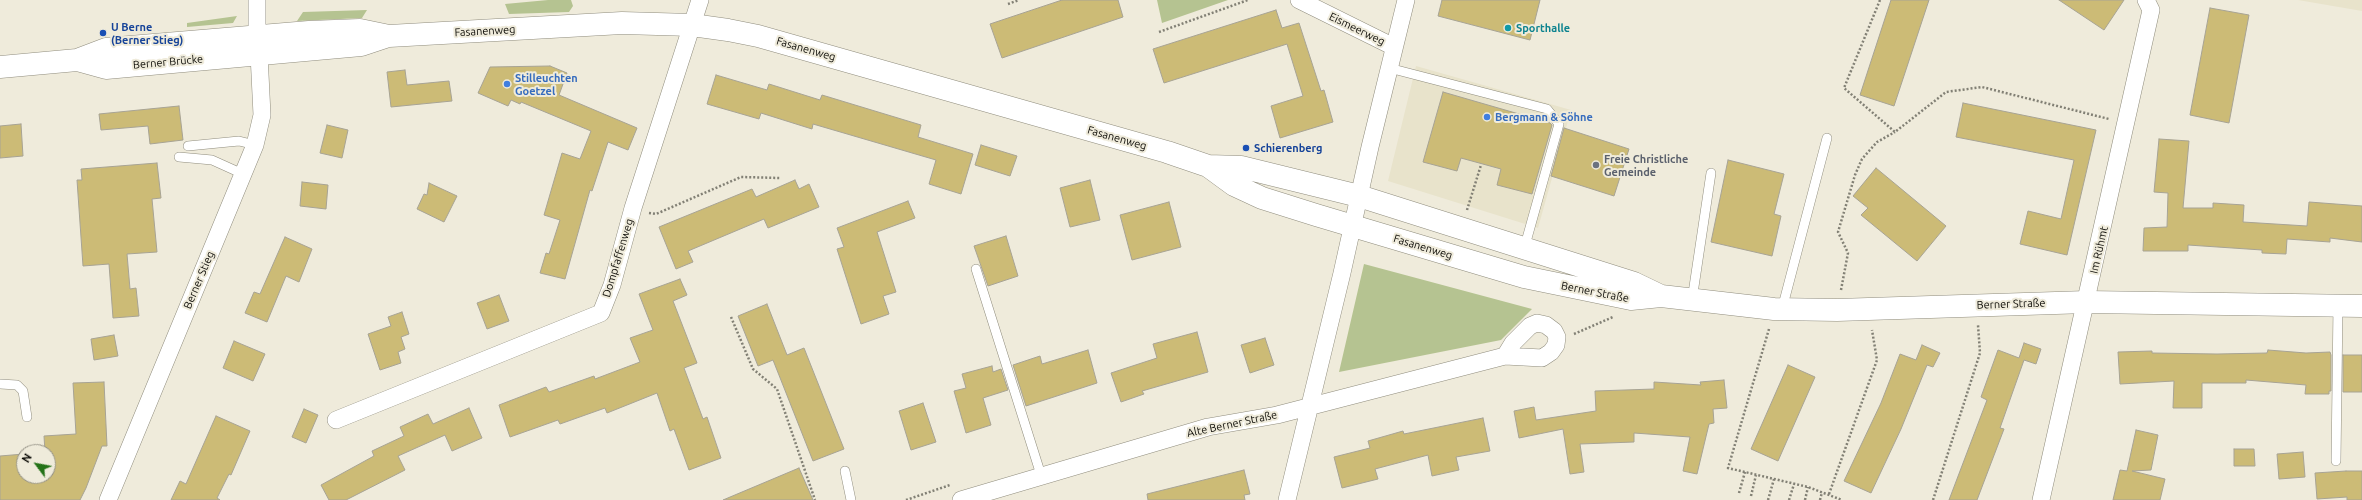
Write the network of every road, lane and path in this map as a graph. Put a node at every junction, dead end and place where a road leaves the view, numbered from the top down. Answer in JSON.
{"nodes":[{"id":1,"x":257,"y":0,"type":"edge"},
{"id":2,"x":700,"y":0,"type":"edge"},
{"id":3,"x":1019,"y":0,"type":"edge"},
{"id":4,"x":1248,"y":0,"type":"edge"},
{"id":5,"x":1299,"y":0,"type":"edge"},
{"id":6,"x":1406,"y":0,"type":"edge"},
{"id":7,"x":1880,"y":0,"type":"edge"},
{"id":8,"x":2146,"y":0,"type":"edge"},
{"id":9,"x":1008,"y":4,"type":"dead end"},
{"id":10,"x":692,"y":25,"type":"junction"},
{"id":11,"x":1158,"y":32,"type":"dead end"},
{"id":12,"x":258,"y":45,"type":"junction"},
{"id":13,"x":1394,"y":47,"type":"junction"},
{"id":14,"x":77,"y":60,"type":"junction"},
{"id":15,"x":0,"y":67,"type":"edge"},
{"id":16,"x":1389,"y":68,"type":"junction"},
{"id":17,"x":2127,"y":123,"type":"junction"},
{"id":18,"x":1895,"y":132,"type":"junction"},
{"id":19,"x":1827,"y":138,"type":"dead end"},
{"id":20,"x":255,"y":145,"type":"junction"},
{"id":21,"x":188,"y":146,"type":"dead end"},
{"id":22,"x":179,"y":157,"type":"dead end"},
{"id":23,"x":1481,"y":164,"type":"dead end"},
{"id":24,"x":1208,"y":166,"type":"junction"},
{"id":25,"x":1711,"y":173,"type":"dead end"},
{"id":26,"x":243,"y":174,"type":"junction"},
{"id":27,"x":780,"y":178,"type":"dead end"},
{"id":28,"x":1359,"y":196,"type":"junction"},
{"id":29,"x":633,"y":208,"type":"junction"},
{"id":30,"x":1352,"y":226,"type":"junction"},
{"id":31,"x":1462,"y":228,"type":"junction"},
{"id":32,"x":1524,"y":249,"type":"junction"},
{"id":33,"x":1560,"y":260,"type":"joint"},
{"id":34,"x":976,"y":269,"type":"dead end"},
{"id":35,"x":1552,"y":284,"type":"joint"},
{"id":36,"x":1661,"y":296,"type":"junction"},
{"id":37,"x":1692,"y":301,"type":"junction"},
{"id":38,"x":2087,"y":302,"type":"junction"},
{"id":39,"x":1976,"y":305,"type":"junction"},
{"id":40,"x":2338,"y":305,"type":"junction"},
{"id":41,"x":2362,"y":306,"type":"edge"},
{"id":42,"x":1778,"y":309,"type":"junction"},
{"id":43,"x":1837,"y":310,"type":"junction"},
{"id":44,"x":1868,"y":310,"type":"junction"},
{"id":45,"x":1619,"y":314,"type":"dead end"},
{"id":46,"x":731,"y":317,"type":"dead end"},
{"id":47,"x":1556,"y":341,"type":"junction"},
{"id":48,"x":1505,"y":356,"type":"junction"},
{"id":49,"x":0,"y":384,"type":"edge"},
{"id":50,"x":1311,"y":405,"type":"junction"},
{"id":51,"x":27,"y":417,"type":"dead end"},
{"id":52,"x":336,"y":420,"type":"dead end"},
{"id":53,"x":2336,"y":461,"type":"dead end"},
{"id":54,"x":844,"y":471,"type":"dead end"},
{"id":55,"x":1745,"y":472,"type":"junction"},
{"id":56,"x":1756,"y":475,"type":"junction"},
{"id":57,"x":1041,"y":476,"type":"junction"},
{"id":58,"x":1774,"y":480,"type":"junction"},
{"id":59,"x":1794,"y":484,"type":"junction"},
{"id":60,"x":1808,"y":487,"type":"junction"},
{"id":61,"x":1822,"y":492,"type":"junction"},
{"id":62,"x":1739,"y":493,"type":"dead end"},
{"id":63,"x":1829,"y":494,"type":"junction"},
{"id":64,"x":1751,"y":496,"type":"dead end"},
{"id":65,"x":1835,"y":498,"type":"edge"},
{"id":66,"x":108,"y":500,"type":"edge"},
{"id":67,"x":815,"y":500,"type":"edge"},
{"id":68,"x":851,"y":500,"type":"edge"},
{"id":69,"x":961,"y":500,"type":"edge"},
{"id":70,"x":1287,"y":500,"type":"edge"},
{"id":71,"x":1768,"y":500,"type":"edge"},
{"id":72,"x":1789,"y":500,"type":"edge"},
{"id":73,"x":1805,"y":500,"type":"edge"},
{"id":74,"x":1820,"y":500,"type":"edge"},
{"id":75,"x":1842,"y":500,"type":"edge"},
{"id":76,"x":1933,"y":500,"type":"edge"},
{"id":77,"x":2041,"y":500,"type":"edge"}],
"edges":[{"from":1,"to":12,"type":"street","name":"Berner Stieg"},
{"from":2,"to":10,"type":"street","name":"Dompfaffenweg"},
{"from":3,"to":9,"type":"path"},
{"from":4,"to":11,"type":"path"},
{"from":5,"to":13,"type":"street","name":"Eismeerweg"},
{"from":6,"to":13,"type":"street"},
{"from":7,"to":18,"type":"path"},
{"from":8,"to":17,"type":"street","name":"Im Rühmt"},
{"from":10,"to":12,"type":"main road","name":"Fasanenweg"},
{"from":10,"to":24,"type":"main road","name":"Fasanenweg"},
{"from":10,"to":29,"type":"street","name":"Dompfaffenweg"},
{"from":12,"to":14,"type":"main road","name":"Berner Brücke"},
{"from":12,"to":14,"type":"main road","name":"Berner Brücke"},
{"from":12,"to":20,"type":"street","name":"Berner Stieg"},
{"from":13,"to":16,"type":"street"},
{"from":14,"to":15,"type":"main road","name":"Berner Brücke"},
{"from":16,"to":28,"type":"street"},
{"from":16,"to":32,"type":"lane"},
{"from":17,"to":18,"type":"path"},
{"from":17,"to":38,"type":"street","name":"Im Rühmt"},
{"from":18,"to":43,"type":"path"},
{"from":19,"to":42,"type":"lane"},
{"from":20,"to":21,"type":"lane"},
{"from":20,"to":26,"type":"street","name":"Berner Stieg"},
{"from":22,"to":26,"type":"lane"},
{"from":23,"to":31,"type":"path"},
{"from":24,"to":28,"type":"main road","name":"Fasanenweg"},
{"from":24,"to":30,"type":"main road","name":"Fasanenweg"},
{"from":25,"to":37,"type":"lane"},
{"from":26,"to":66,"type":"street","name":"Berner Stieg"},
{"from":27,"to":29,"type":"path"},
{"from":28,"to":30,"type":"street"},
{"from":28,"to":31,"type":"main road","name":"Fasanenweg"},
{"from":29,"to":52,"type":"street","name":"Dompfaffenweg"},
{"from":30,"to":35,"type":"main road","name":"Fasanenweg"},
{"from":30,"to":50,"type":"street"},
{"from":31,"to":32,"type":"main road","name":"Fasanenweg"},
{"from":32,"to":33,"type":"main road","name":"Fasanenweg"},
{"from":33,"to":36,"type":"main road","name":"Berner Straße"},
{"from":34,"to":57,"type":"lane"},
{"from":35,"to":36,"type":"main road","name":"Berner Straße"},
{"from":36,"to":37,"type":"main road","name":"Berner Straße"},
{"from":37,"to":42,"type":"main road","name":"Berner Straße"},
{"from":38,"to":39,"type":"main road","name":"Berner Straße"},
{"from":38,"to":40,"type":"main road","name":"Berner Straße"},
{"from":38,"to":77,"type":"street","name":"Im Rühmt"},
{"from":39,"to":44,"type":"main road","name":"Berner Straße"},
{"from":39,"to":76,"type":"path"},
{"from":40,"to":41,"type":"main road","name":"Berner Straße"},
{"from":40,"to":53,"type":"lane"},
{"from":42,"to":43,"type":"main road","name":"Berner Straße"},
{"from":42,"to":55,"type":"path"},
{"from":43,"to":44,"type":"main road","name":"Berner Straße"},
{"from":44,"to":63,"type":"path"},
{"from":45,"to":47,"type":"path"},
{"from":46,"to":67,"type":"path"},
{"from":47,"to":48,"type":"street","name":"Alte Berner Straße"},
{"from":47,"to":48,"type":"street"},
{"from":48,"to":50,"type":"street","name":"Alte Berner Straße"},
{"from":49,"to":51,"type":"lane"},
{"from":50,"to":57,"type":"street","name":"Alte Berner Straße"},
{"from":50,"to":70,"type":"street"},
{"from":54,"to":68,"type":"lane"},
{"from":55,"to":56,"type":"path"},
{"from":55,"to":62,"type":"path"},
{"from":56,"to":58,"type":"path"},
{"from":56,"to":64,"type":"path"},
{"from":57,"to":69,"type":"street","name":"Alte Berner Straße"},
{"from":58,"to":59,"type":"path"},
{"from":58,"to":71,"type":"path"},
{"from":59,"to":60,"type":"path"},
{"from":59,"to":72,"type":"path"},
{"from":60,"to":61,"type":"path"},
{"from":60,"to":73,"type":"path"},
{"from":61,"to":63,"type":"path"},
{"from":61,"to":74,"type":"path"},
{"from":63,"to":65,"type":"path"},
{"from":65,"to":75,"type":"path"}]}
